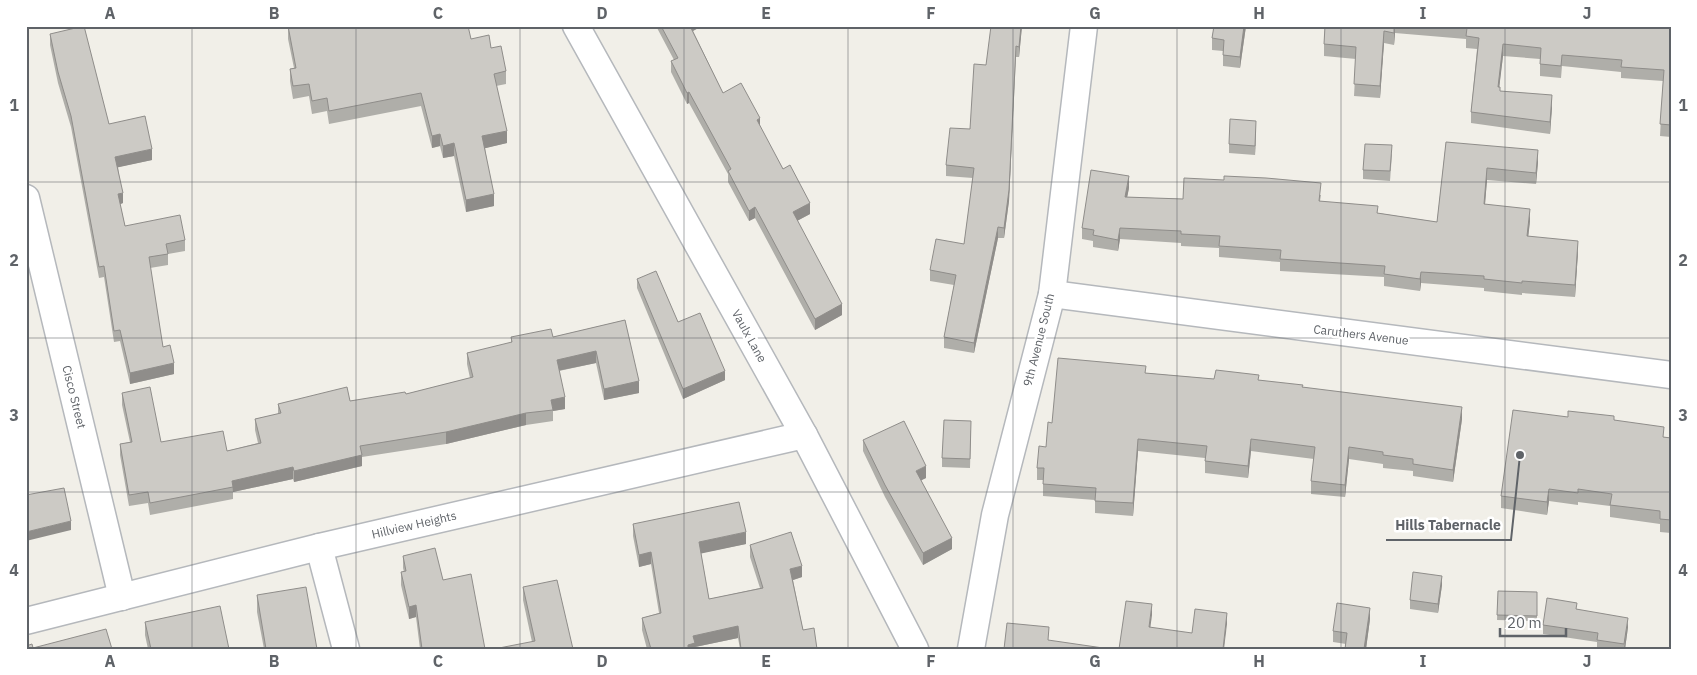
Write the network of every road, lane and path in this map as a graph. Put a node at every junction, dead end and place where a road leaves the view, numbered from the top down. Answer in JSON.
{"nodes":[{"id":1,"x":576,"y":26,"type":"edge"},
{"id":2,"x":1084,"y":26,"type":"edge"},
{"id":3,"x":26,"y":198,"type":"edge"},
{"id":4,"x":1052,"y":294,"type":"junction"},
{"id":5,"x":1671,"y":375,"type":"edge"},
{"id":6,"x":804,"y":435,"type":"junction"},
{"id":7,"x":320,"y":547,"type":"junction"},
{"id":8,"x":122,"y":597,"type":"junction"},
{"id":9,"x":26,"y":621,"type":"edge"},
{"id":10,"x":346,"y":649,"type":"edge"},
{"id":11,"x":915,"y":649,"type":"edge"},
{"id":12,"x":971,"y":649,"type":"edge"}],
"edges":[{"from":1,"to":6,"type":"street","name":"Vaulx Lane"},
{"from":2,"to":4,"type":"street","name":"9th Avenue South"},
{"from":3,"to":8,"type":"street","name":"Cisco Street"},
{"from":4,"to":5,"type":"street","name":"Caruthers Avenue"},
{"from":4,"to":12,"type":"street","name":"9th Avenue South"},
{"from":6,"to":7,"type":"street","name":"Hillview Heights"},
{"from":6,"to":11,"type":"street","name":"Vaulx Lane"},
{"from":7,"to":8,"type":"street","name":"Hillview Heights"},
{"from":7,"to":10,"type":"street"},
{"from":8,"to":9,"type":"street","name":"Hillview Heights"}]}
